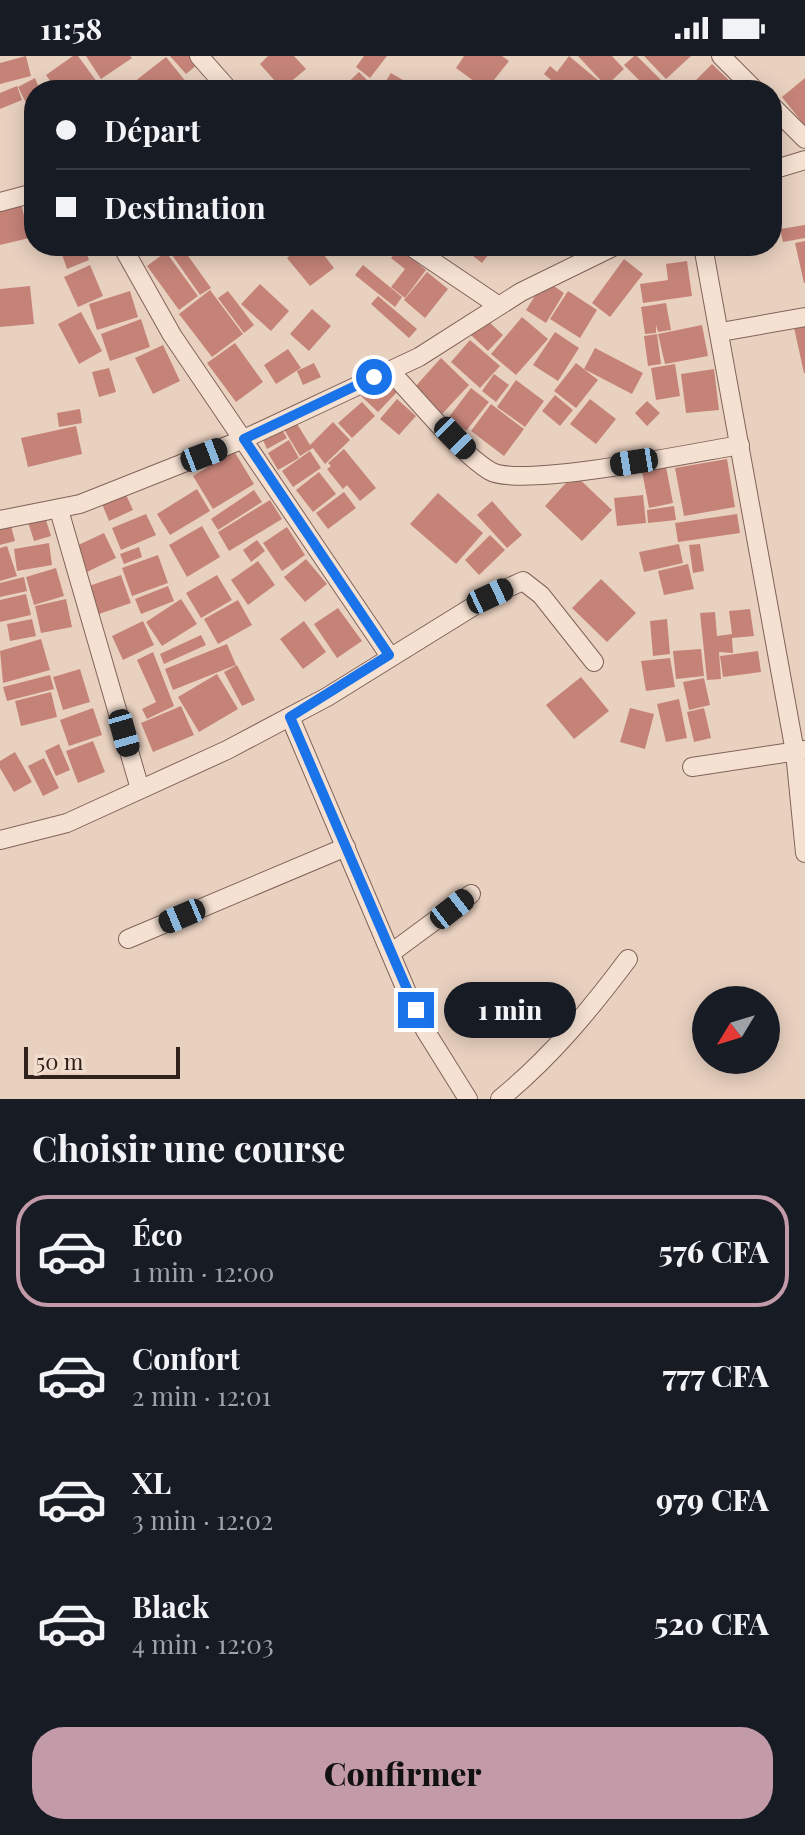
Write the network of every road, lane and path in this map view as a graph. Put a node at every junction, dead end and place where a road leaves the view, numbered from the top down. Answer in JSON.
{"nodes":[{"id":1,"x":199,"y":56,"type":"edge"},
{"id":2,"x":721,"y":56,"type":"edge"},
{"id":3,"x":214,"y":80,"type":"edge"},
{"id":4,"x":745,"y":80,"type":"edge"},
{"id":5,"x":782,"y":116,"type":"edge"},
{"id":6,"x":805,"y":139,"type":"edge"},
{"id":7,"x":805,"y":160,"type":"edge"},
{"id":8,"x":782,"y":167,"type":"edge"},
{"id":9,"x":24,"y":196,"type":"edge"},
{"id":10,"x":0,"y":202,"type":"edge"},
{"id":11,"x":128,"y":256,"type":"edge"},
{"id":12,"x":425,"y":256,"type":"edge"},
{"id":13,"x":596,"y":256,"type":"edge"},
{"id":14,"x":705,"y":256,"type":"edge"},
{"id":15,"x":499,"y":306,"type":"junction"},
{"id":16,"x":805,"y":317,"type":"edge"},
{"id":17,"x":721,"y":332,"type":"junction"},
{"id":18,"x":390,"y":371,"type":"junction"},
{"id":19,"x":244,"y":439,"type":"junction"},
{"id":20,"x":740,"y":445,"type":"junction"},
{"id":21,"x":59,"y":510,"type":"junction"},
{"id":22,"x":0,"y":520,"type":"edge"},
{"id":23,"x":389,"y":655,"type":"junction"},
{"id":24,"x":594,"y":662,"type":"dead end"},
{"id":25,"x":290,"y":717,"type":"junction"},
{"id":26,"x":800,"y":751,"type":"edge"},
{"id":27,"x":692,"y":767,"type":"dead end"},
{"id":28,"x":140,"y":789,"type":"junction"},
{"id":29,"x":0,"y":840,"type":"edge"},
{"id":30,"x":346,"y":847,"type":"junction"},
{"id":31,"x":805,"y":853,"type":"edge"},
{"id":32,"x":471,"y":894,"type":"dead end"},
{"id":33,"x":128,"y":939,"type":"dead end"},
{"id":34,"x":391,"y":953,"type":"junction"},
{"id":35,"x":628,"y":959,"type":"dead end"},
{"id":36,"x":468,"y":1099,"type":"edge"},
{"id":37,"x":500,"y":1099,"type":"edge"}],
"edges":[{"from":1,"to":3,"type":"street"},
{"from":2,"to":4,"type":"street"},
{"from":5,"to":6,"type":"street"},
{"from":7,"to":8,"type":"street"},
{"from":9,"to":10,"type":"street"},
{"from":11,"to":19,"type":"street"},
{"from":12,"to":15,"type":"street"},
{"from":13,"to":15,"type":"street"},
{"from":14,"to":17,"type":"street"},
{"from":15,"to":18,"type":"street"},
{"from":16,"to":17,"type":"street"},
{"from":17,"to":20,"type":"street"},
{"from":18,"to":19,"type":"street"},
{"from":18,"to":20,"type":"street"},
{"from":19,"to":21,"type":"street"},
{"from":19,"to":23,"type":"street"},
{"from":20,"to":26,"type":"street"},
{"from":21,"to":22,"type":"street"},
{"from":21,"to":28,"type":"street"},
{"from":23,"to":24,"type":"street"},
{"from":23,"to":25,"type":"street"},
{"from":25,"to":28,"type":"street"},
{"from":25,"to":30,"type":"street"},
{"from":26,"to":27,"type":"street"},
{"from":26,"to":31,"type":"street"},
{"from":28,"to":29,"type":"street"},
{"from":30,"to":33,"type":"street"},
{"from":30,"to":34,"type":"street"},
{"from":32,"to":34,"type":"street"},
{"from":34,"to":36,"type":"street"},
{"from":35,"to":37,"type":"street"}]}
